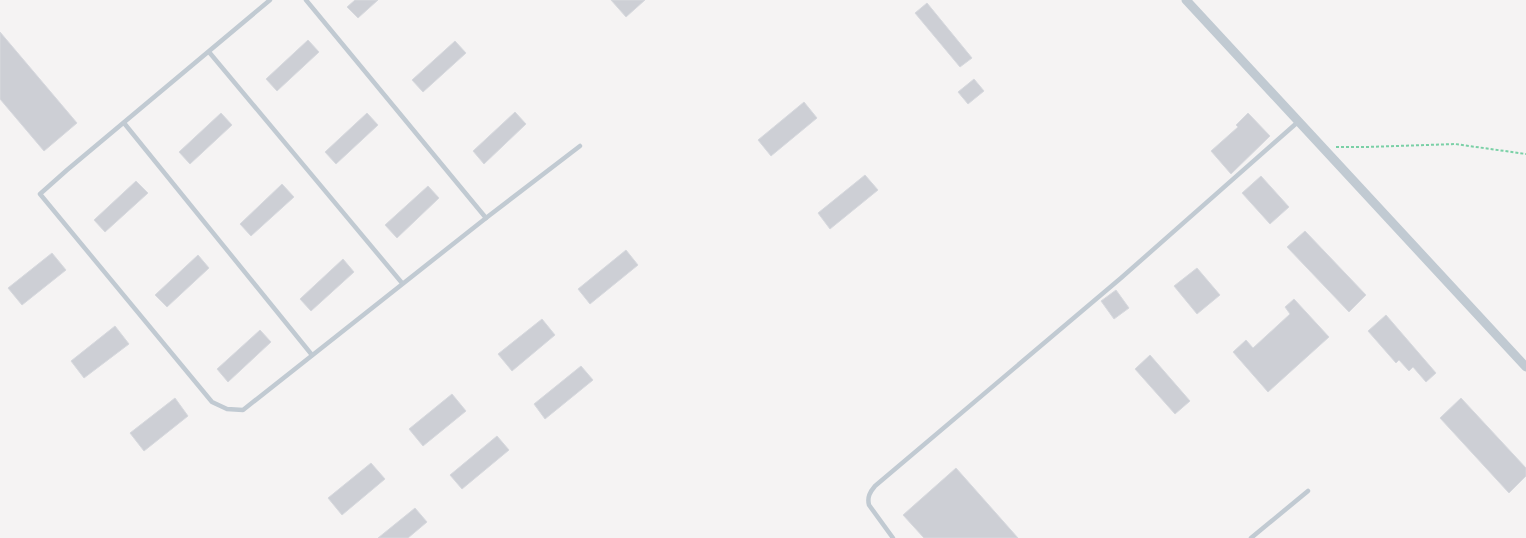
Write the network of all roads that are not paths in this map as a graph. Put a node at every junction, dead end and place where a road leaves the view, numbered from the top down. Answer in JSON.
{"nodes":[{"id":1,"x":270,"y":0,"type":"edge"},
{"id":2,"x":306,"y":0,"type":"edge"},
{"id":3,"x":1186,"y":0,"type":"edge"},
{"id":4,"x":209,"y":52,"type":"junction"},
{"id":5,"x":1299,"y":122,"type":"junction"},
{"id":6,"x":124,"y":123,"type":"junction"},
{"id":7,"x":580,"y":146,"type":"dead end"},
{"id":8,"x":486,"y":218,"type":"junction"},
{"id":9,"x":402,"y":284,"type":"junction"},
{"id":10,"x":312,"y":354,"type":"junction"},
{"id":11,"x":1526,"y":366,"type":"edge"},
{"id":12,"x":1308,"y":491,"type":"dead end"},
{"id":13,"x":893,"y":538,"type":"edge"},
{"id":14,"x":1251,"y":538,"type":"edge"}],
"edges":[{"from":1,"to":4,"type":"lane"},
{"from":2,"to":8,"type":"lane"},
{"from":3,"to":5,"type":"street"},
{"from":4,"to":6,"type":"lane"},
{"from":4,"to":9,"type":"lane"},
{"from":5,"to":11,"type":"street"},
{"from":5,"to":13,"type":"lane"},
{"from":6,"to":10,"type":"lane"},
{"from":6,"to":10,"type":"lane"},
{"from":7,"to":8,"type":"lane"},
{"from":8,"to":9,"type":"lane"},
{"from":9,"to":10,"type":"lane"},
{"from":12,"to":14,"type":"lane"}]}
